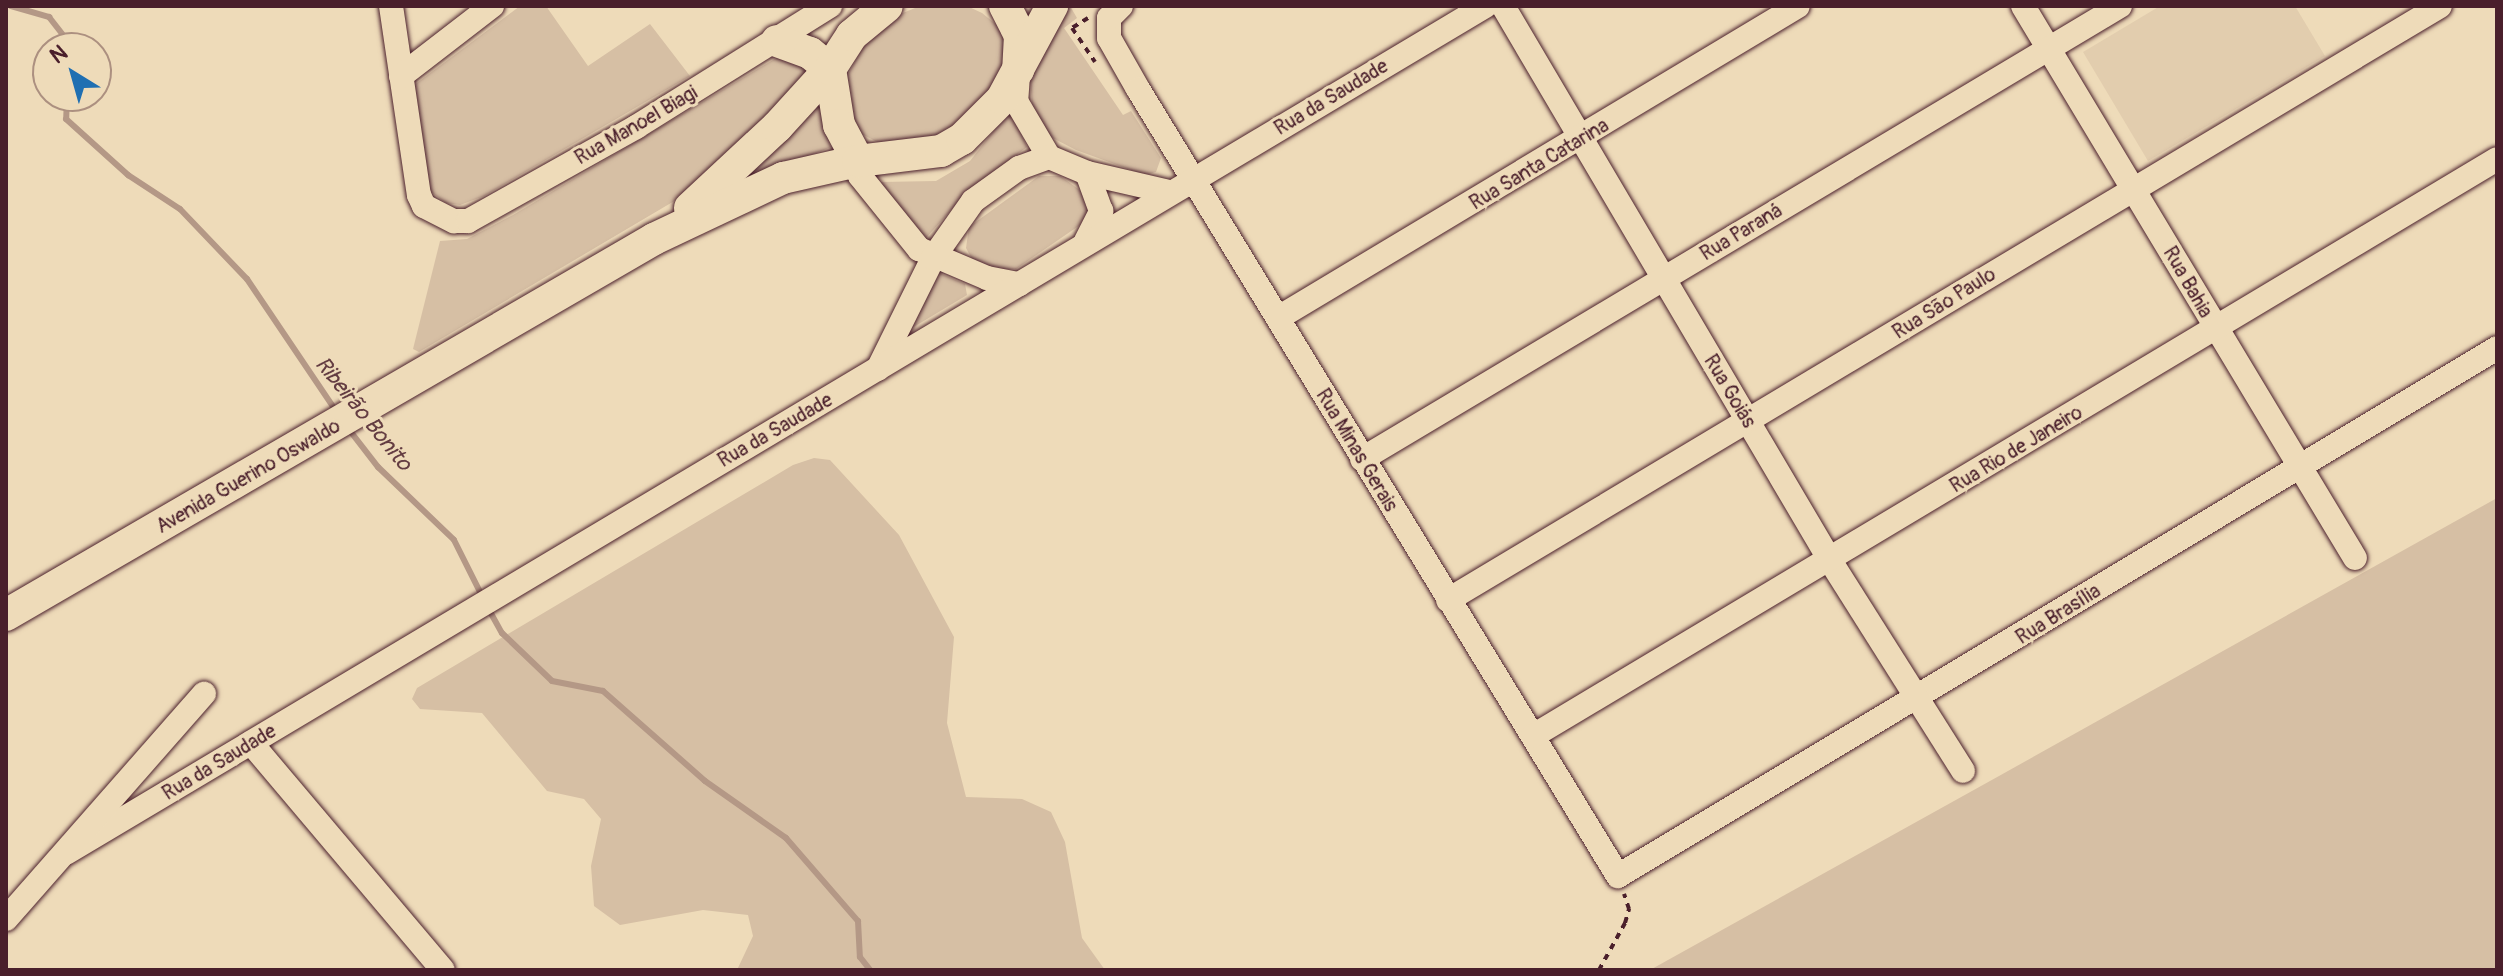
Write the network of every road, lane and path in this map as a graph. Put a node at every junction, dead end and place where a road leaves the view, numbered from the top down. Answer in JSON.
{"nodes":[{"id":1,"x":391,"y":6,"type":"edge"},
{"id":2,"x":492,"y":6,"type":"edge"},
{"id":3,"x":830,"y":6,"type":"edge"},
{"id":4,"x":887,"y":6,"type":"edge"},
{"id":5,"x":1005,"y":6,"type":"edge"},
{"id":6,"x":1087,"y":6,"type":"edge"},
{"id":7,"x":1485,"y":6,"type":"edge"},
{"id":8,"x":1503,"y":6,"type":"edge"},
{"id":9,"x":1798,"y":6,"type":"edge"},
{"id":10,"x":2023,"y":6,"type":"edge"},
{"id":11,"x":2120,"y":6,"type":"edge"},
{"id":12,"x":2440,"y":6,"type":"edge"},
{"id":13,"x":1115,"y":12,"type":"edge"},
{"id":14,"x":1062,"y":17,"type":"edge"},
{"id":15,"x":777,"y":41,"type":"junction"},
{"id":16,"x":2049,"y":48,"type":"junction"},
{"id":17,"x":830,"y":69,"type":"junction"},
{"id":18,"x":1018,"y":74,"type":"junction"},
{"id":19,"x":401,"y":76,"type":"junction"},
{"id":20,"x":1580,"y":141,"type":"junction"},
{"id":21,"x":1049,"y":157,"type":"junction"},
{"id":22,"x":2497,"y":159,"type":"edge"},
{"id":23,"x":858,"y":161,"type":"junction"},
{"id":24,"x":1087,"y":173,"type":"junction"},
{"id":25,"x":1192,"y":179,"type":"junction"},
{"id":26,"x":2133,"y":188,"type":"junction"},
{"id":27,"x":1169,"y":192,"type":"junction"},
{"id":28,"x":654,"y":239,"type":"junction"},
{"id":29,"x":1086,"y":241,"type":"junction"},
{"id":30,"x":933,"y":258,"type":"junction"},
{"id":31,"x":1664,"y":278,"type":"junction"},
{"id":32,"x":1019,"y":284,"type":"junction"},
{"id":33,"x":1278,"y":318,"type":"junction"},
{"id":34,"x":2216,"y":329,"type":"junction"},
{"id":35,"x":2497,"y":348,"type":"edge"},
{"id":36,"x":878,"y":369,"type":"junction"},
{"id":37,"x":1749,"y":423,"type":"junction"},
{"id":38,"x":1362,"y":459,"type":"junction"},
{"id":39,"x":2297,"y":467,"type":"junction"},
{"id":40,"x":2355,"y":558,"type":"dead end"},
{"id":41,"x":1831,"y":562,"type":"junction"},
{"id":42,"x":1448,"y":600,"type":"junction"},
{"id":43,"x":6,"y":615,"type":"edge"},
{"id":44,"x":204,"y":694,"type":"dead end"},
{"id":45,"x":1918,"y":700,"type":"junction"},
{"id":46,"x":1533,"y":736,"type":"junction"},
{"id":47,"x":251,"y":743,"type":"junction"},
{"id":48,"x":1963,"y":771,"type":"dead end"},
{"id":49,"x":66,"y":853,"type":"junction"},
{"id":50,"x":1618,"y":876,"type":"junction"},
{"id":51,"x":6,"y":919,"type":"edge"},
{"id":52,"x":443,"y":970,"type":"edge"},
{"id":53,"x":1599,"y":970,"type":"edge"}],
"edges":[{"from":1,"to":19,"type":"street"},
{"from":2,"to":19,"type":"street"},
{"from":3,"to":15,"type":"street","name":"Rua Manoel Biagi"},
{"from":4,"to":17,"type":"main road","name":"Avenida Guerino Oswaldo"},
{"from":5,"to":18,"type":"main road"},
{"from":6,"to":14,"type":"path"},
{"from":7,"to":25,"type":"street","name":"Rua da Saudade"},
{"from":8,"to":20,"type":"street","name":"Rua Goiás"},
{"from":9,"to":20,"type":"street","name":"Rua Santa Catarina"},
{"from":10,"to":16,"type":"street","name":"Rua Bahia"},
{"from":11,"to":16,"type":"street","name":"Rua Paraná"},
{"from":12,"to":26,"type":"street","name":"Rua São Paulo"},
{"from":13,"to":25,"type":"street","name":"Rua Minas Gerais"},
{"from":14,"to":18,"type":"main road","name":"Avenida Guerino Oswaldo"},
{"from":15,"to":17,"type":"main road"},
{"from":15,"to":19,"type":"street","name":"Rua Manoel Biagi"},
{"from":16,"to":26,"type":"street","name":"Rua Bahia"},
{"from":16,"to":31,"type":"street","name":"Rua Paraná"},
{"from":17,"to":23,"type":"main road"},
{"from":17,"to":28,"type":"main road","name":"Avenida Guerino Oswaldo"},
{"from":18,"to":21,"type":"street"},
{"from":18,"to":23,"type":"main road","name":"Avenida Guerino Oswaldo"},
{"from":20,"to":31,"type":"street","name":"Rua Goiás"},
{"from":20,"to":33,"type":"street","name":"Rua Santa Catarina"},
{"from":21,"to":24,"type":"street"},
{"from":21,"to":30,"type":"street"},
{"from":22,"to":34,"type":"street","name":"Rua Rio de Janeiro"},
{"from":23,"to":28,"type":"main road","name":"Avenida Guerino Oswaldo"},
{"from":23,"to":30,"type":"street"},
{"from":24,"to":27,"type":"street"},
{"from":24,"to":29,"type":"street"},
{"from":25,"to":27,"type":"street","name":"Rua da Saudade"},
{"from":25,"to":33,"type":"street","name":"Rua Minas Gerais"},
{"from":26,"to":34,"type":"street","name":"Rua Bahia"},
{"from":26,"to":37,"type":"street","name":"Rua São Paulo"},
{"from":27,"to":29,"type":"street","name":"Rua da Saudade"},
{"from":28,"to":43,"type":"main road","name":"Avenida Guerino Oswaldo"},
{"from":29,"to":32,"type":"street","name":"Rua da Saudade"},
{"from":30,"to":32,"type":"street"},
{"from":30,"to":36,"type":"street"},
{"from":31,"to":37,"type":"street","name":"Rua Goiás"},
{"from":31,"to":38,"type":"street","name":"Rua Paraná"},
{"from":32,"to":36,"type":"street","name":"Rua da Saudade"},
{"from":33,"to":38,"type":"street","name":"Rua Minas Gerais"},
{"from":34,"to":39,"type":"street","name":"Rua Bahia"},
{"from":34,"to":41,"type":"street","name":"Rua Rio de Janeiro"},
{"from":35,"to":39,"type":"street","name":"Rua Brasília"},
{"from":36,"to":47,"type":"street","name":"Rua da Saudade"},
{"from":37,"to":41,"type":"street","name":"Rua Goiás"},
{"from":37,"to":42,"type":"street","name":"Rua São Paulo"},
{"from":38,"to":42,"type":"street","name":"Rua Minas Gerais"},
{"from":39,"to":40,"type":"street","name":"Rua Bahia"},
{"from":39,"to":45,"type":"street","name":"Rua Brasília"},
{"from":41,"to":45,"type":"street","name":"Rua Goiás"},
{"from":41,"to":46,"type":"street","name":"Rua Rio de Janeiro"},
{"from":42,"to":46,"type":"street","name":"Rua Minas Gerais"},
{"from":44,"to":49,"type":"street"},
{"from":45,"to":48,"type":"street","name":"Rua Goiás"},
{"from":45,"to":50,"type":"street","name":"Rua Brasília"},
{"from":46,"to":50,"type":"street","name":"Rua Minas Gerais"},
{"from":47,"to":49,"type":"street","name":"Rua da Saudade"},
{"from":47,"to":52,"type":"street"},
{"from":49,"to":51,"type":"street"},
{"from":50,"to":53,"type":"path"}]}
